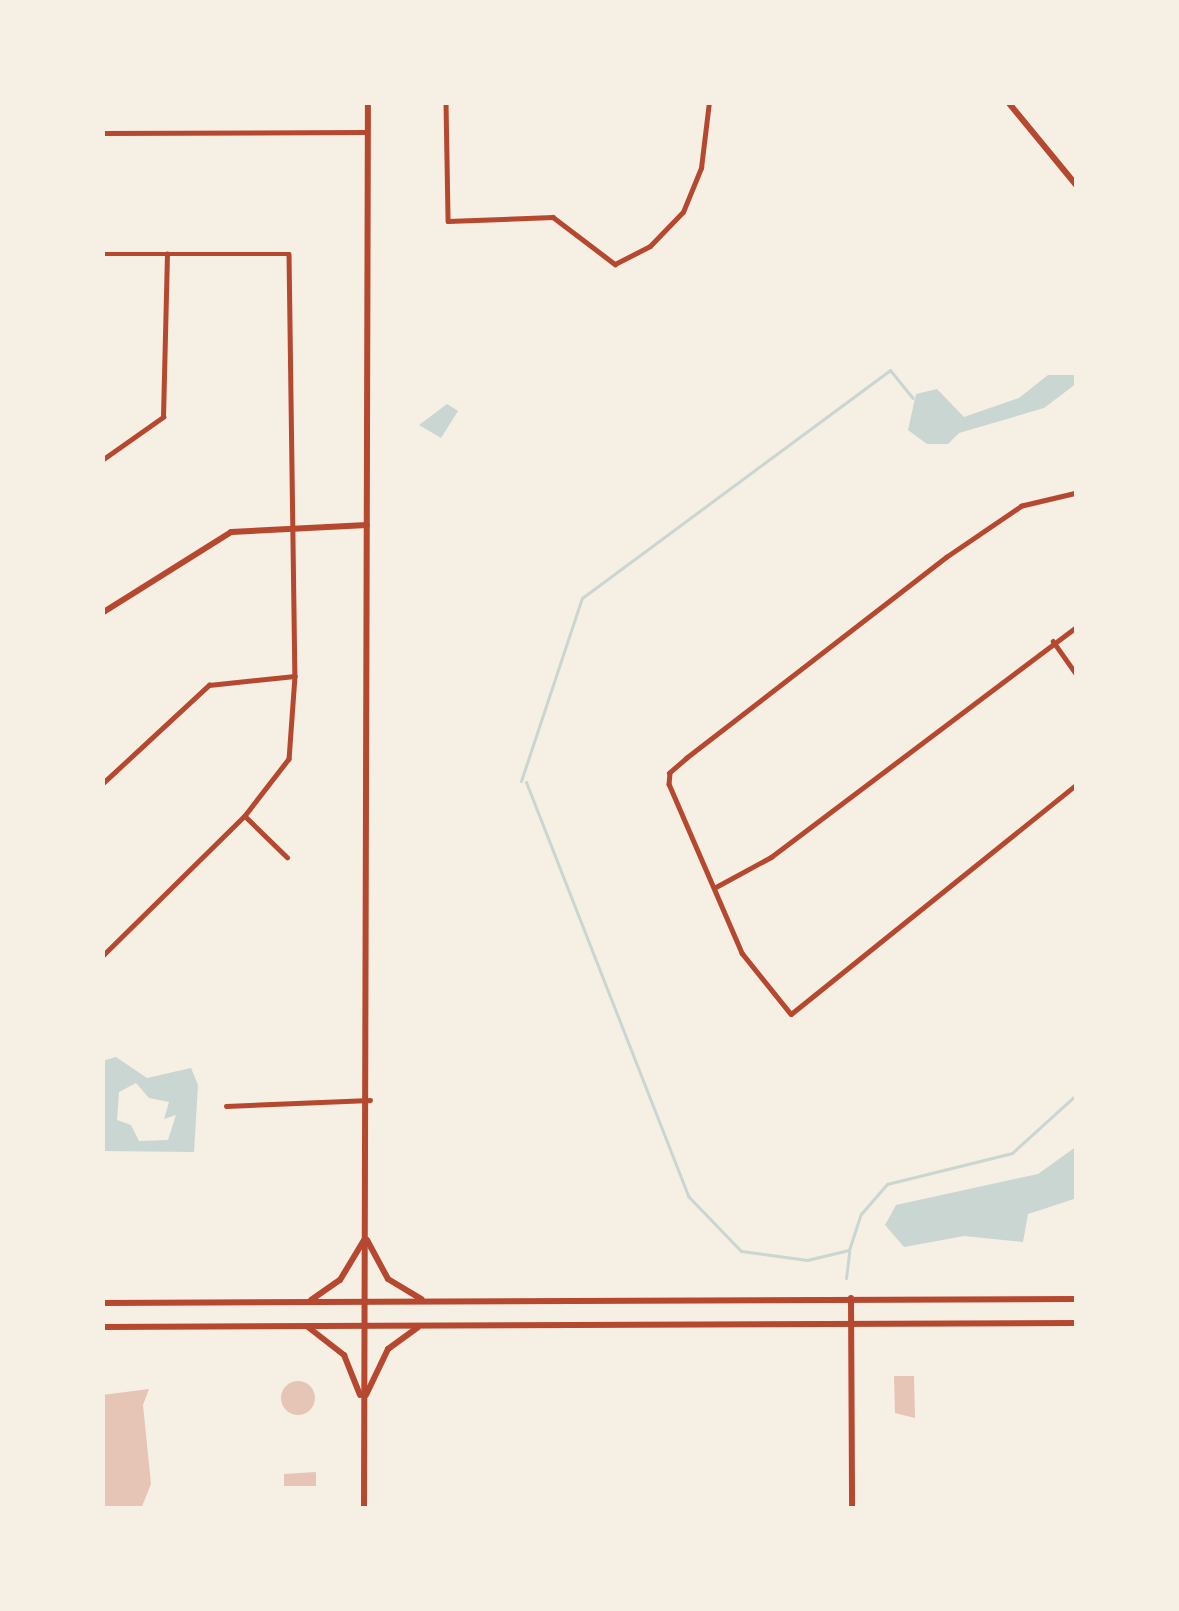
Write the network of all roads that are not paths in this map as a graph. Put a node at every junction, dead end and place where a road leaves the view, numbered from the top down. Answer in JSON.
{"nodes":[{"id":1,"x":368,"y":102,"type":"edge"},
{"id":2,"x":446,"y":102,"type":"edge"},
{"id":3,"x":709,"y":102,"type":"edge"},
{"id":4,"x":1008,"y":102,"type":"edge"},
{"id":5,"x":368,"y":132,"type":"junction"},
{"id":6,"x":102,"y":133,"type":"edge"},
{"id":7,"x":1077,"y":186,"type":"edge"},
{"id":8,"x":102,"y":254,"type":"edge"},
{"id":9,"x":167,"y":254,"type":"junction"},
{"id":10,"x":102,"y":460,"type":"edge"},
{"id":11,"x":1077,"y":493,"type":"edge"},
{"id":12,"x":292,"y":525,"type":"junction"},
{"id":13,"x":367,"y":525,"type":"junction"},
{"id":14,"x":102,"y":613,"type":"edge"},
{"id":15,"x":1077,"y":626,"type":"edge"},
{"id":16,"x":1053,"y":640,"type":"junction"},
{"id":17,"x":1077,"y":675,"type":"edge"},
{"id":18,"x":295,"y":676,"type":"junction"},
{"id":19,"x":102,"y":784,"type":"edge"},
{"id":20,"x":1077,"y":784,"type":"edge"},
{"id":21,"x":245,"y":816,"type":"junction"},
{"id":22,"x":287,"y":857,"type":"dead end"},
{"id":23,"x":714,"y":888,"type":"junction"},
{"id":24,"x":102,"y":956,"type":"edge"},
{"id":25,"x":370,"y":1100,"type":"junction"},
{"id":26,"x":226,"y":1106,"type":"dead end"},
{"id":27,"x":366,"y":1237,"type":"junction"},
{"id":28,"x":851,"y":1298,"type":"junction"},
{"id":29,"x":1077,"y":1299,"type":"edge"},
{"id":30,"x":365,"y":1301,"type":"junction"},
{"id":31,"x":424,"y":1301,"type":"junction"},
{"id":32,"x":304,"y":1302,"type":"junction"},
{"id":33,"x":102,"y":1303,"type":"edge"},
{"id":34,"x":851,"y":1322,"type":"junction"},
{"id":35,"x":1077,"y":1323,"type":"edge"},
{"id":36,"x":305,"y":1325,"type":"junction"},
{"id":37,"x":363,"y":1325,"type":"junction"},
{"id":38,"x":423,"y":1325,"type":"junction"},
{"id":39,"x":102,"y":1327,"type":"edge"},
{"id":40,"x":363,"y":1411,"type":"junction"},
{"id":41,"x":364,"y":1509,"type":"edge"},
{"id":42,"x":852,"y":1509,"type":"edge"}],
"edges":[{"from":1,"to":5,"type":"main road"},
{"from":2,"to":3,"type":"street"},
{"from":4,"to":7,"type":"main road"},
{"from":5,"to":6,"type":"street"},
{"from":5,"to":13,"type":"main road"},
{"from":8,"to":9,"type":"street"},
{"from":9,"to":10,"type":"street"},
{"from":9,"to":12,"type":"street"},
{"from":11,"to":23,"type":"street"},
{"from":12,"to":13,"type":"main road"},
{"from":12,"to":14,"type":"main road"},
{"from":12,"to":18,"type":"street"},
{"from":13,"to":25,"type":"main road"},
{"from":15,"to":16,"type":"street"},
{"from":16,"to":17,"type":"street"},
{"from":16,"to":23,"type":"street"},
{"from":18,"to":19,"type":"street"},
{"from":18,"to":21,"type":"street"},
{"from":20,"to":23,"type":"street"},
{"from":21,"to":22,"type":"street"},
{"from":21,"to":24,"type":"street"},
{"from":25,"to":26,"type":"street"},
{"from":25,"to":27,"type":"main road"},
{"from":27,"to":30,"type":"main road"},
{"from":27,"to":31,"type":"main road"},
{"from":27,"to":32,"type":"main road"},
{"from":28,"to":29,"type":"main road"},
{"from":28,"to":31,"type":"main road"},
{"from":28,"to":34,"type":"main road"},
{"from":30,"to":31,"type":"main road"},
{"from":30,"to":32,"type":"main road"},
{"from":30,"to":37,"type":"main road"},
{"from":32,"to":33,"type":"main road"},
{"from":34,"to":35,"type":"main road"},
{"from":34,"to":38,"type":"main road"},
{"from":34,"to":42,"type":"main road"},
{"from":36,"to":37,"type":"main road"},
{"from":36,"to":39,"type":"main road"},
{"from":36,"to":40,"type":"main road"},
{"from":37,"to":38,"type":"main road"},
{"from":37,"to":40,"type":"main road"},
{"from":38,"to":40,"type":"main road"},
{"from":40,"to":41,"type":"main road"}]}
